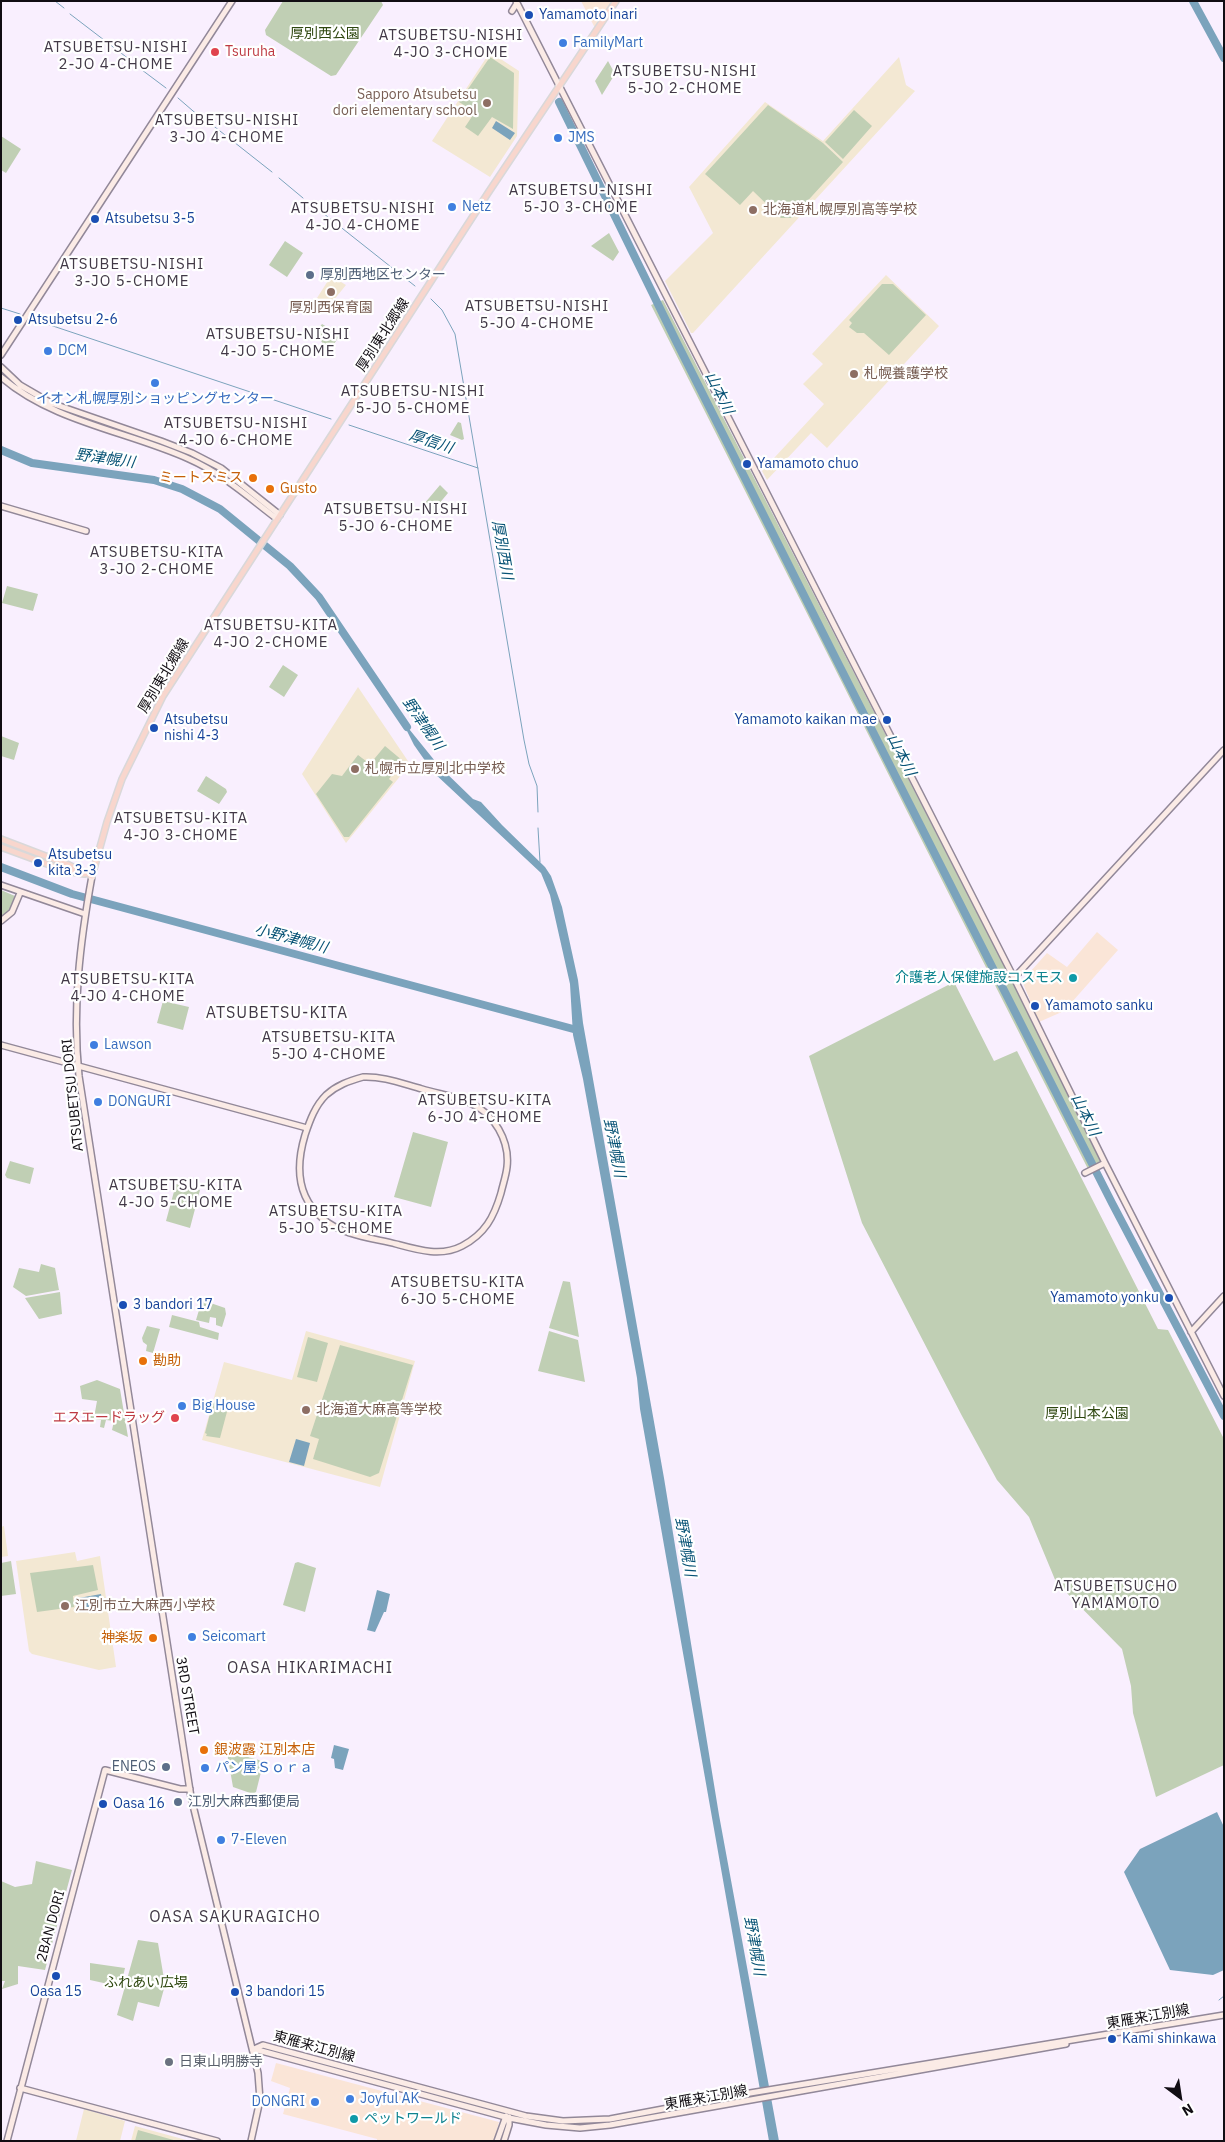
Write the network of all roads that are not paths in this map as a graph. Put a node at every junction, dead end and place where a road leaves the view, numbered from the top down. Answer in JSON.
{"nodes":[{"id":1,"x":232,"y":1,"type":"edge"},
{"id":2,"x":616,"y":1,"type":"edge"},
{"id":3,"x":515,"y":5,"type":"edge"},
{"id":4,"x":560,"y":86,"type":"junction"},
{"id":5,"x":1,"y":355,"type":"edge"},
{"id":6,"x":1,"y":367,"type":"edge"},
{"id":7,"x":1,"y":377,"type":"edge"},
{"id":8,"x":1,"y":506,"type":"edge"},
{"id":9,"x":277,"y":519,"type":"junction"},
{"id":10,"x":86,"y":531,"type":"dead end"},
{"id":11,"x":1224,"y":750,"type":"edge"},
{"id":12,"x":1,"y":839,"type":"edge"},
{"id":13,"x":1,"y":847,"type":"edge"},
{"id":14,"x":92,"y":876,"type":"junction"},
{"id":15,"x":1,"y":885,"type":"edge"},
{"id":16,"x":20,"y":893,"type":"junction"},
{"id":17,"x":85,"y":914,"type":"junction"},
{"id":18,"x":1,"y":921,"type":"edge"},
{"id":19,"x":1014,"y":978,"type":"junction"},
{"id":20,"x":1,"y":1045,"type":"edge"},
{"id":21,"x":78,"y":1066,"type":"junction"},
{"id":22,"x":307,"y":1128,"type":"junction"},
{"id":23,"x":1105,"y":1163,"type":"junction"},
{"id":24,"x":1086,"y":1172,"type":"dead end"},
{"id":25,"x":110,"y":1280,"type":"joint"},
{"id":26,"x":1224,"y":1296,"type":"edge"},
{"id":27,"x":1191,"y":1332,"type":"junction"},
{"id":28,"x":1224,"y":1396,"type":"edge"},
{"id":29,"x":190,"y":1789,"type":"junction"},
{"id":30,"x":1224,"y":2015,"type":"edge"},
{"id":31,"x":1076,"y":2040,"type":"junction"},
{"id":32,"x":254,"y":2049,"type":"junction"},
{"id":33,"x":20,"y":2088,"type":"junction"},
{"id":34,"x":508,"y":2111,"type":"junction"},
{"id":35,"x":507,"y":2118,"type":"junction"},
{"id":36,"x":6,"y":2141,"type":"edge"},
{"id":37,"x":218,"y":2141,"type":"edge"},
{"id":38,"x":251,"y":2141,"type":"edge"},
{"id":39,"x":497,"y":2141,"type":"edge"},
{"id":40,"x":504,"y":2141,"type":"edge"}],
"edges":[{"from":1,"to":5,"type":"street"},
{"from":2,"to":4,"type":"main road","name":"厚別東北郷線"},
{"from":3,"to":4,"type":"street"},
{"from":4,"to":9,"type":"main road","name":"厚別東北郷線"},
{"from":4,"to":19,"type":"street"},
{"from":6,"to":9,"type":"street"},
{"from":7,"to":9,"type":"street"},
{"from":8,"to":10,"type":"street"},
{"from":9,"to":14,"type":"main road","name":"厚別東北郷線"},
{"from":11,"to":19,"type":"street"},
{"from":12,"to":14,"type":"main road"},
{"from":13,"to":14,"type":"main road"},
{"from":14,"to":17,"type":"street","name":"ATSUBETSU DORI"},
{"from":15,"to":16,"type":"street"},
{"from":16,"to":17,"type":"street"},
{"from":16,"to":18,"type":"street"},
{"from":17,"to":21,"type":"street","name":"ATSUBETSU DORI"},
{"from":19,"to":23,"type":"street"},
{"from":20,"to":21,"type":"street"},
{"from":21,"to":22,"type":"street"},
{"from":21,"to":25,"type":"street","name":"ATSUBETSU DORI"},
{"from":22,"to":22,"type":"street"},
{"from":23,"to":24,"type":"street"},
{"from":23,"to":27,"type":"street"},
{"from":25,"to":29,"type":"street","name":"3RD STREET"},
{"from":26,"to":27,"type":"street"},
{"from":27,"to":28,"type":"street"},
{"from":29,"to":32,"type":"street","name":"3RD STREET"},
{"from":29,"to":33,"type":"street","name":"2BAN DORI"},
{"from":30,"to":31,"type":"street","name":"東雁来江別線"},
{"from":31,"to":34,"type":"street","name":"東雁来江別線"},
{"from":31,"to":35,"type":"street","name":"東雁来江別線"},
{"from":32,"to":34,"type":"street","name":"東雁来江別線"},
{"from":32,"to":35,"type":"street","name":"東雁来江別線"},
{"from":32,"to":38,"type":"street","name":"3RD STREET"},
{"from":33,"to":36,"type":"street"},
{"from":33,"to":37,"type":"street"},
{"from":34,"to":35,"type":"street"},
{"from":35,"to":39,"type":"street"},
{"from":35,"to":40,"type":"street"}]}
